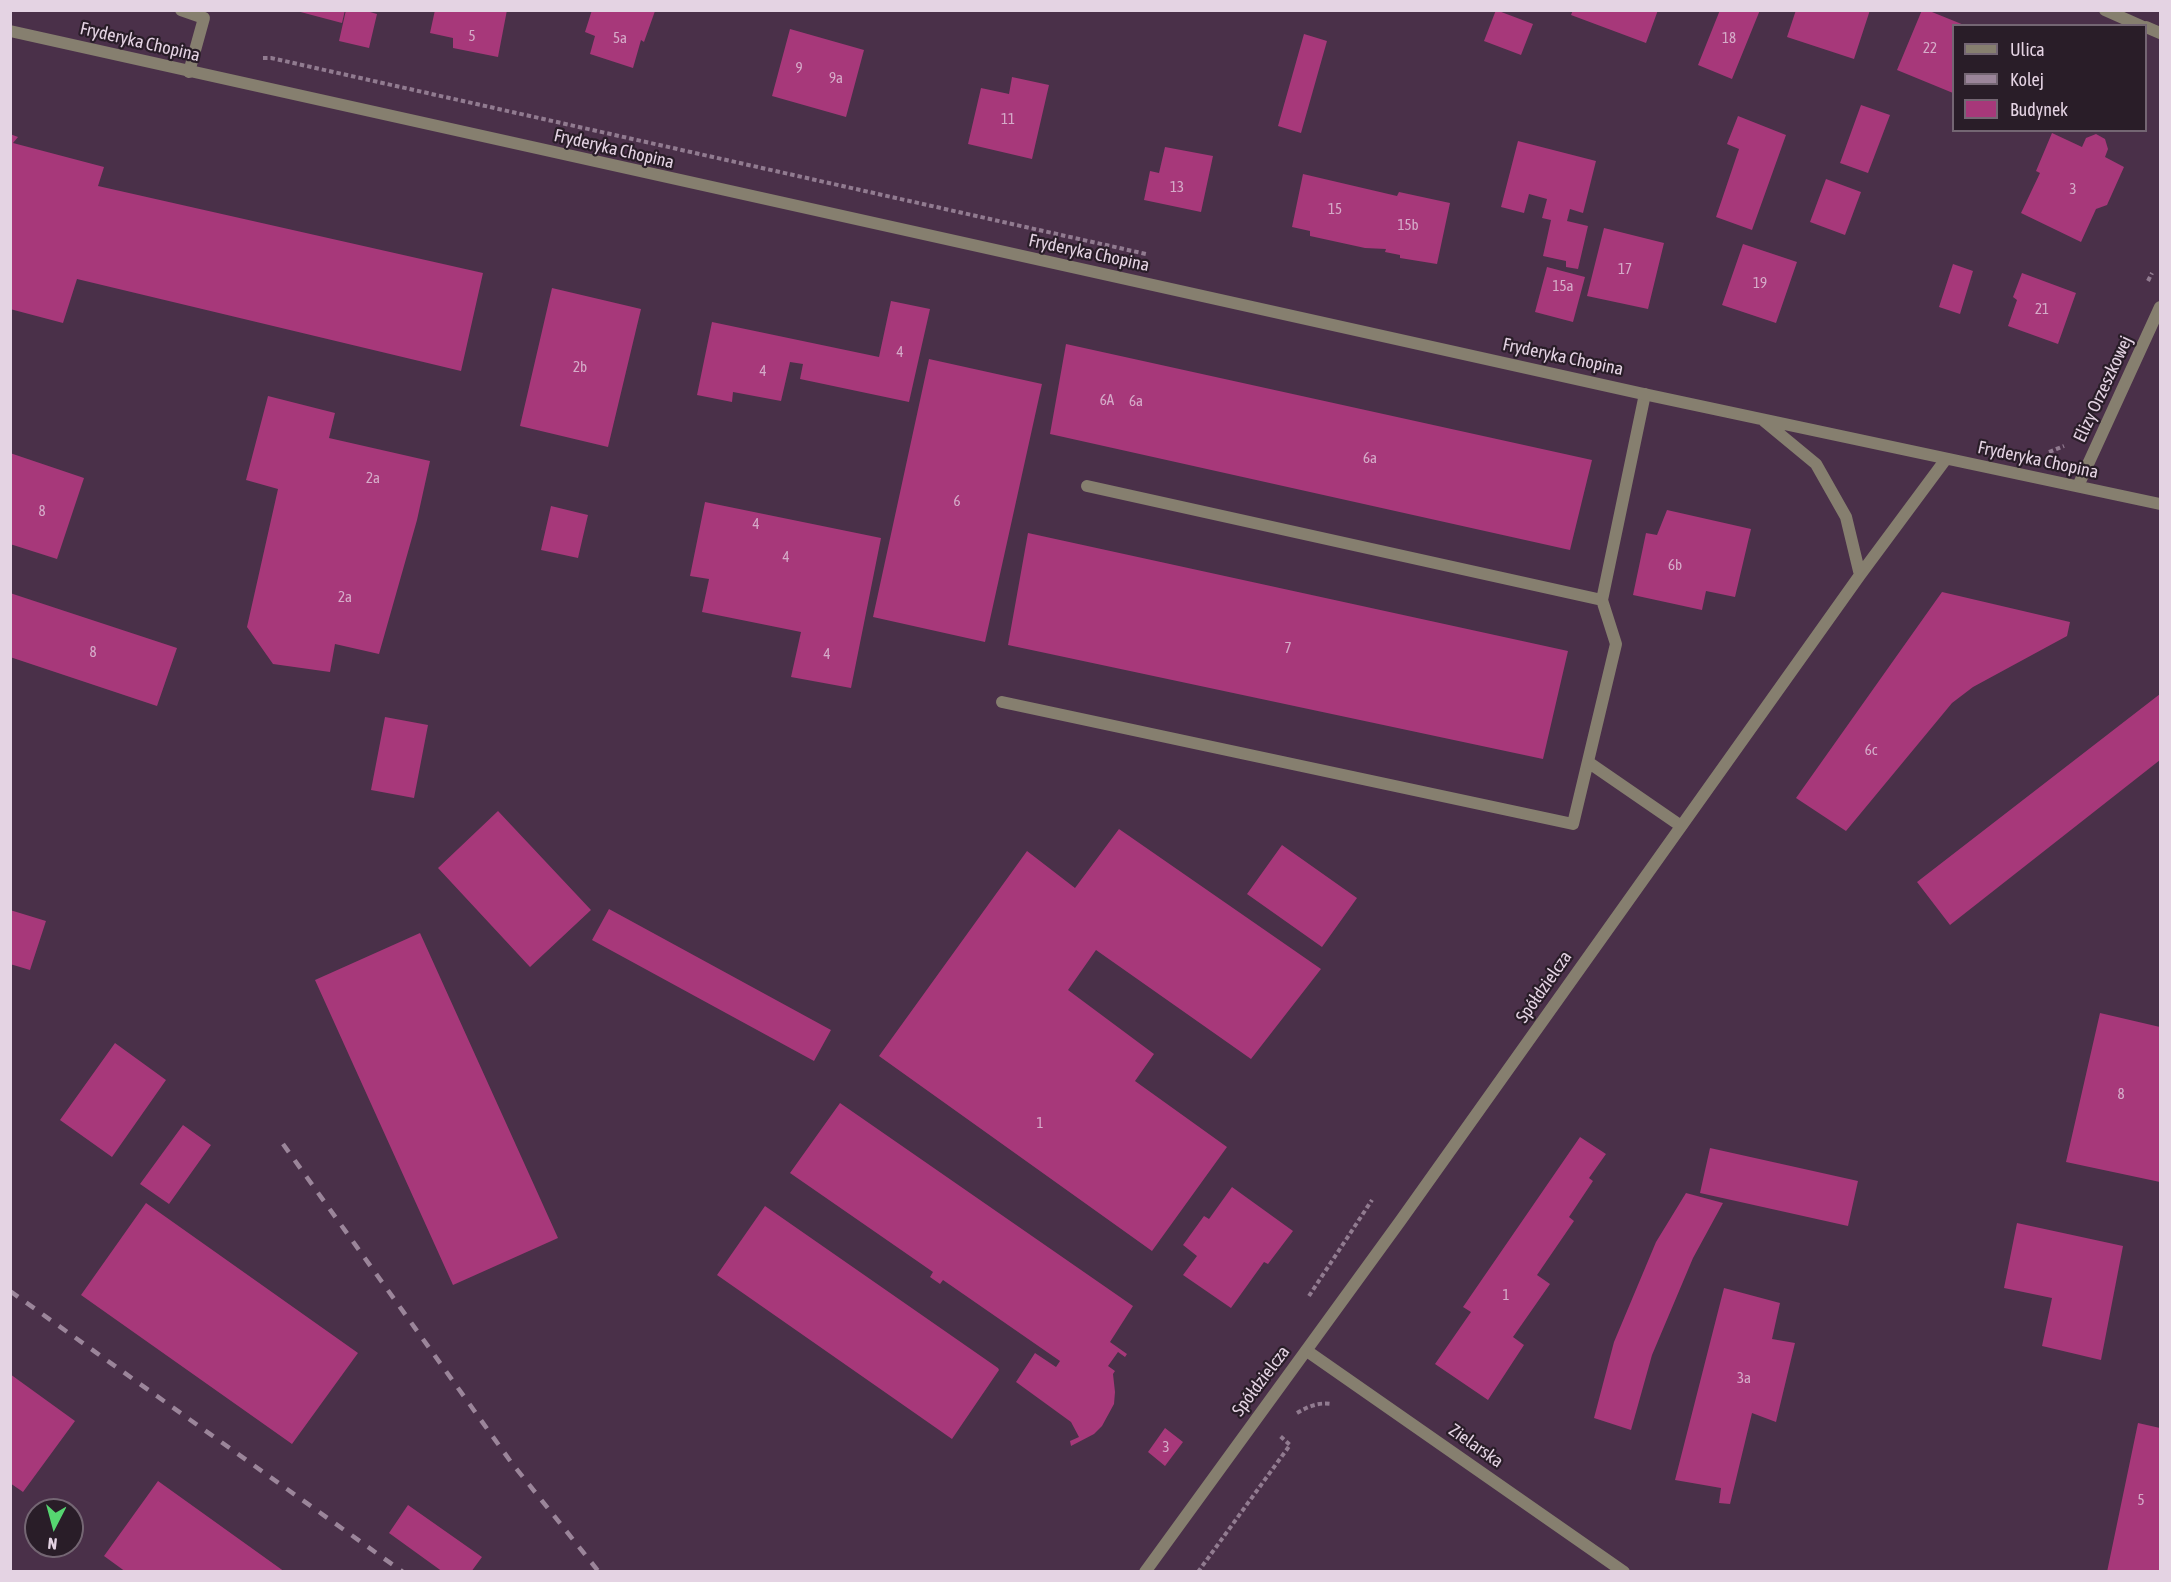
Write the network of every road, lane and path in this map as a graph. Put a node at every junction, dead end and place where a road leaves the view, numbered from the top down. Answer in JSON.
{"nodes":[{"id":1,"x":181,"y":10,"type":"edge"},
{"id":2,"x":2105,"y":10,"type":"edge"},
{"id":3,"x":2136,"y":24,"type":"edge"},
{"id":4,"x":10,"y":31,"type":"edge"},
{"id":5,"x":261,"y":58,"type":"dead end"},
{"id":6,"x":189,"y":72,"type":"junction"},
{"id":7,"x":1146,"y":255,"type":"dead end"},
{"id":8,"x":2152,"y":273,"type":"dead end"},
{"id":9,"x":2147,"y":284,"type":"dead end"},
{"id":10,"x":2160,"y":307,"type":"edge"},
{"id":11,"x":1645,"y":394,"type":"junction"},
{"id":12,"x":1763,"y":420,"type":"junction"},
{"id":13,"x":2072,"y":443,"type":"dead end"},
{"id":14,"x":2046,"y":453,"type":"dead end"},
{"id":15,"x":1946,"y":459,"type":"junction"},
{"id":16,"x":1087,"y":486,"type":"dead end"},
{"id":17,"x":2078,"y":486,"type":"junction"},
{"id":18,"x":2160,"y":504,"type":"edge"},
{"id":19,"x":1860,"y":575,"type":"junction"},
{"id":20,"x":1602,"y":600,"type":"junction"},
{"id":21,"x":1002,"y":702,"type":"dead end"},
{"id":22,"x":1588,"y":762,"type":"junction"},
{"id":23,"x":1681,"y":826,"type":"junction"},
{"id":24,"x":1307,"y":1351,"type":"junction"},
{"id":25,"x":1279,"y":1435,"type":"dead end"},
{"id":26,"x":1145,"y":1572,"type":"edge"},
{"id":27,"x":1198,"y":1572,"type":"edge"},
{"id":28,"x":1624,"y":1572,"type":"edge"}],
"edges":[{"from":1,"to":6,"type":"street"},
{"from":2,"to":3,"type":"street"},
{"from":4,"to":6,"type":"street","name":"Fryderyka Chopina"},
{"from":5,"to":7,"type":"path"},
{"from":6,"to":11,"type":"street","name":"Fryderyka Chopina"},
{"from":8,"to":9,"type":"path"},
{"from":10,"to":17,"type":"street","name":"Elizy Orzeszkowej"},
{"from":11,"to":12,"type":"street","name":"Fryderyka Chopina"},
{"from":11,"to":20,"type":"street"},
{"from":12,"to":15,"type":"street","name":"Fryderyka Chopina"},
{"from":12,"to":19,"type":"street"},
{"from":13,"to":14,"type":"path"},
{"from":15,"to":17,"type":"street","name":"Fryderyka Chopina"},
{"from":15,"to":19,"type":"street","name":"Spółdzielcza"},
{"from":16,"to":20,"type":"street"},
{"from":17,"to":18,"type":"street","name":"Fryderyka Chopina"},
{"from":19,"to":23,"type":"street","name":"Spółdzielcza"},
{"from":20,"to":22,"type":"street"},
{"from":21,"to":22,"type":"street"},
{"from":22,"to":23,"type":"street"},
{"from":23,"to":24,"type":"street","name":"Spółdzielcza"},
{"from":24,"to":26,"type":"street","name":"Spółdzielcza"},
{"from":24,"to":28,"type":"street","name":"Zielarska"},
{"from":25,"to":27,"type":"path"}]}
